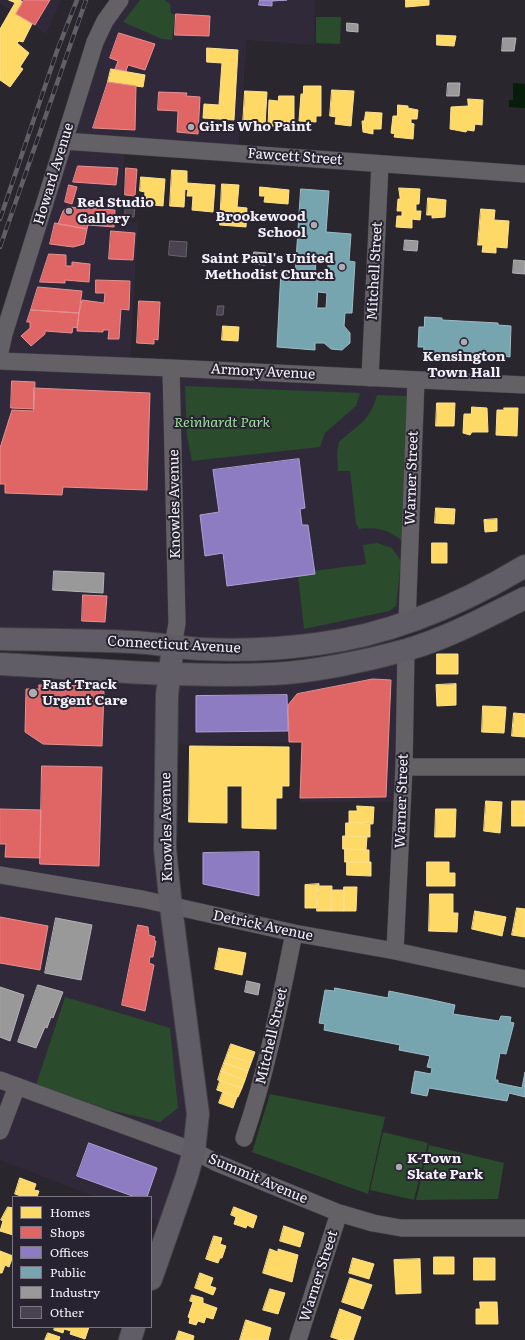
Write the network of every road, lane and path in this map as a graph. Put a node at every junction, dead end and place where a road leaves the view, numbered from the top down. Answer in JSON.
{"nodes":[{"id":1,"x":120,"y":0,"type":"edge"},
{"id":2,"x":64,"y":141,"type":"junction"},
{"id":3,"x":380,"y":164,"type":"junction"},
{"id":4,"x":525,"y":174,"type":"edge"},
{"id":5,"x":0,"y":352,"type":"edge"},
{"id":6,"x":0,"y":361,"type":"edge"},
{"id":7,"x":172,"y":368,"type":"junction"},
{"id":8,"x":370,"y":378,"type":"junction"},
{"id":9,"x":416,"y":380,"type":"junction"},
{"id":10,"x":525,"y":385,"type":"edge"},
{"id":11,"x":525,"y":566,"type":"edge"},
{"id":12,"x":525,"y":598,"type":"edge"},
{"id":13,"x":407,"y":623,"type":"junction"},
{"id":14,"x":0,"y":639,"type":"edge"},
{"id":15,"x":173,"y":646,"type":"junction"},
{"id":16,"x":406,"y":650,"type":"junction"},
{"id":17,"x":0,"y":664,"type":"edge"},
{"id":18,"x":170,"y":674,"type":"junction"},
{"id":19,"x":404,"y":766,"type":"junction"},
{"id":20,"x":525,"y":767,"type":"edge"},
{"id":21,"x":0,"y":875,"type":"edge"},
{"id":22,"x":171,"y":906,"type":"junction"},
{"id":23,"x":294,"y":933,"type":"junction"},
{"id":24,"x":395,"y":951,"type":"junction"},
{"id":25,"x":525,"y":979,"type":"edge"},
{"id":26,"x":0,"y":1080,"type":"edge"},
{"id":27,"x":17,"y":1086,"type":"junction"},
{"id":28,"x":0,"y":1131,"type":"edge"},
{"id":29,"x":244,"y":1138,"type":"dead end"},
{"id":30,"x":194,"y":1152,"type":"junction"},
{"id":31,"x":339,"y":1213,"type":"junction"},
{"id":32,"x":525,"y":1228,"type":"edge"},
{"id":33,"x":152,"y":1276,"type":"edge"},
{"id":34,"x":134,"y":1328,"type":"edge"},
{"id":35,"x":130,"y":1340,"type":"edge"},
{"id":36,"x":298,"y":1340,"type":"edge"}],
"edges":[{"from":1,"to":2,"type":"street","name":"Howard Avenue"},
{"from":2,"to":3,"type":"street","name":"Fawcett Street"},
{"from":2,"to":5,"type":"street","name":"Howard Avenue"},
{"from":3,"to":4,"type":"street","name":"Fawcett Street"},
{"from":3,"to":8,"type":"street","name":"Mitchell Street"},
{"from":6,"to":7,"type":"street","name":"Armory Avenue"},
{"from":7,"to":8,"type":"street","name":"Armory Avenue"},
{"from":7,"to":15,"type":"street","name":"Knowles Avenue"},
{"from":8,"to":9,"type":"street","name":"Armory Avenue"},
{"from":9,"to":10,"type":"street","name":"Armory Avenue"},
{"from":9,"to":13,"type":"street","name":"Warner Street"},
{"from":11,"to":13,"type":"main road","name":"Connecticut Avenue"},
{"from":12,"to":16,"type":"main road","name":"Connecticut Avenue"},
{"from":13,"to":15,"type":"main road","name":"Connecticut Avenue"},
{"from":14,"to":15,"type":"main road","name":"Connecticut Avenue"},
{"from":15,"to":18,"type":"main road","name":"Knowles Avenue"},
{"from":16,"to":18,"type":"main road","name":"Connecticut Avenue"},
{"from":16,"to":19,"type":"street","name":"Warner Street"},
{"from":17,"to":18,"type":"main road","name":"Connecticut Avenue"},
{"from":18,"to":22,"type":"main road","name":"Knowles Avenue"},
{"from":19,"to":20,"type":"street"},
{"from":19,"to":24,"type":"street","name":"Warner Street"},
{"from":21,"to":22,"type":"street","name":"Detrick Avenue"},
{"from":22,"to":23,"type":"street","name":"Detrick Avenue"},
{"from":22,"to":30,"type":"main road","name":"Knowles Avenue"},
{"from":23,"to":24,"type":"street","name":"Detrick Avenue"},
{"from":23,"to":29,"type":"street","name":"Mitchell Street"},
{"from":24,"to":25,"type":"street","name":"Detrick Avenue"},
{"from":26,"to":27,"type":"street","name":"Summit Avenue"},
{"from":27,"to":28,"type":"street"},
{"from":27,"to":30,"type":"street","name":"Summit Avenue"},
{"from":30,"to":31,"type":"street","name":"Summit Avenue"},
{"from":30,"to":33,"type":"main road","name":"Knowles Avenue"},
{"from":31,"to":32,"type":"street","name":"Summit Avenue"},
{"from":31,"to":36,"type":"street","name":"Warner Street"},
{"from":34,"to":35,"type":"main road"}]}
